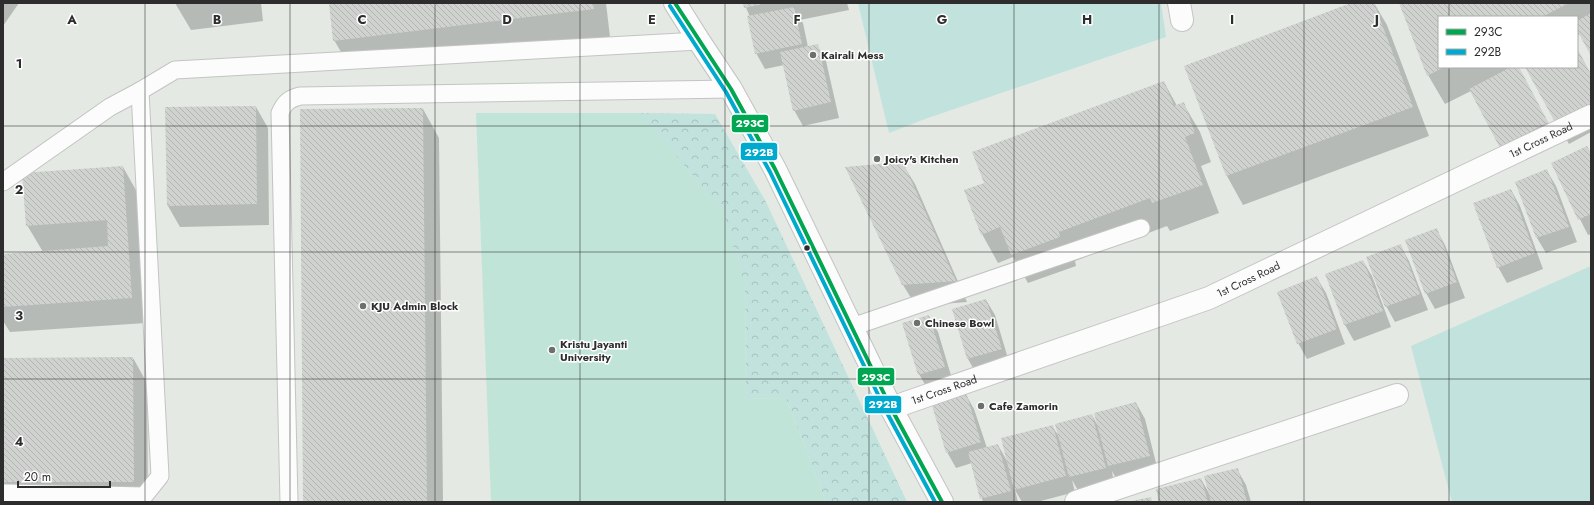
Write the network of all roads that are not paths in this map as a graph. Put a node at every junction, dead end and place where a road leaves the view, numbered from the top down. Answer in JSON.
{"nodes":[{"id":1,"x":675,"y":3,"type":"edge"},
{"id":2,"x":699,"y":41,"type":"junction"},
{"id":3,"x":731,"y":89,"type":"junction"},
{"id":4,"x":140,"y":91,"type":"junction"},
{"id":5,"x":1591,"y":116,"type":"edge"},
{"id":6,"x":3,"y":182,"type":"edge"},
{"id":7,"x":1141,"y":228,"type":"dead end"},
{"id":8,"x":852,"y":327,"type":"junction"},
{"id":9,"x":1397,"y":395,"type":"dead end"},
{"id":10,"x":891,"y":408,"type":"junction"},
{"id":11,"x":3,"y":493,"type":"edge"},
{"id":12,"x":289,"y":502,"type":"edge"},
{"id":13,"x":942,"y":502,"type":"edge"},
{"id":14,"x":1076,"y":502,"type":"edge"}],
"edges":[{"from":1,"to":2,"type":"street"},
{"from":2,"to":3,"type":"street"},
{"from":2,"to":4,"type":"lane"},
{"from":3,"to":8,"type":"street"},
{"from":3,"to":12,"type":"lane"},
{"from":4,"to":6,"type":"lane"},
{"from":4,"to":11,"type":"lane"},
{"from":5,"to":10,"type":"street","name":"1st Cross Road"},
{"from":7,"to":8,"type":"lane"},
{"from":8,"to":10,"type":"street"},
{"from":9,"to":14,"type":"street"},
{"from":10,"to":13,"type":"street"}]}
